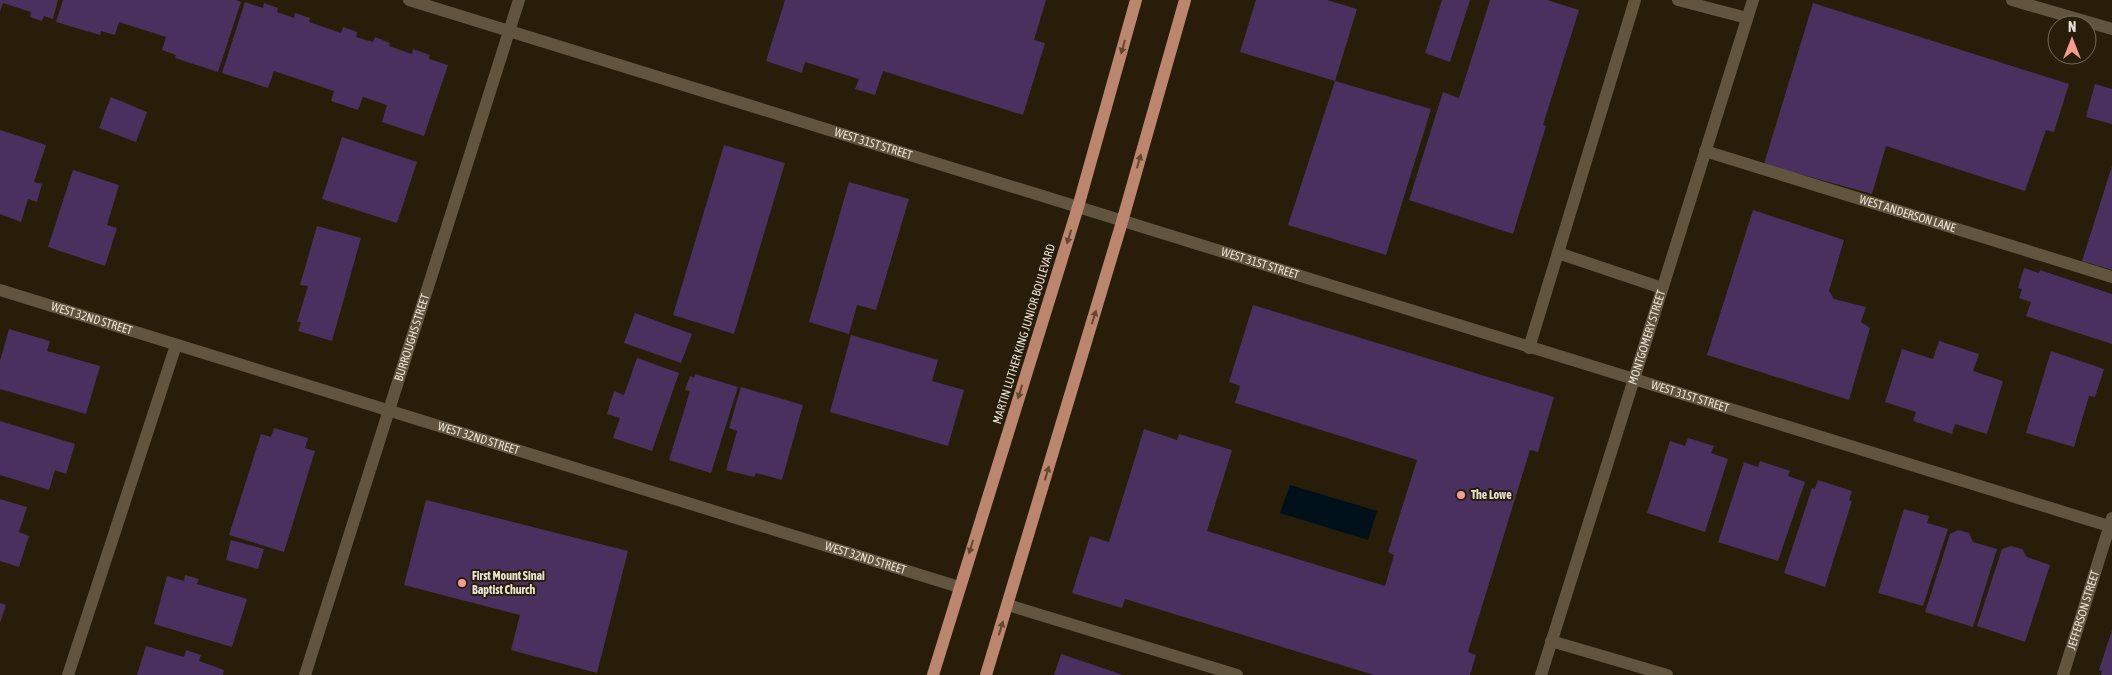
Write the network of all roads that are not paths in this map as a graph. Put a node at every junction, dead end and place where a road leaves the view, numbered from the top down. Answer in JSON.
{"nodes":[{"id":1,"x":410,"y":0,"type":"edge"},
{"id":2,"x":519,"y":0,"type":"edge"},
{"id":3,"x":1136,"y":0,"type":"edge"},
{"id":4,"x":1185,"y":0,"type":"edge"},
{"id":5,"x":1635,"y":0,"type":"edge"},
{"id":6,"x":1678,"y":0,"type":"edge"},
{"id":7,"x":1753,"y":0,"type":"edge"},
{"id":8,"x":2012,"y":0,"type":"edge"},
{"id":9,"x":1747,"y":18,"type":"junction"},
{"id":10,"x":2112,"y":29,"type":"edge"},
{"id":11,"x":510,"y":31,"type":"junction"},
{"id":12,"x":1705,"y":151,"type":"junction"},
{"id":13,"x":1078,"y":207,"type":"junction"},
{"id":14,"x":1122,"y":222,"type":"junction"},
{"id":15,"x":1558,"y":253,"type":"junction"},
{"id":16,"x":2112,"y":276,"type":"edge"},
{"id":17,"x":1662,"y":288,"type":"junction"},
{"id":18,"x":0,"y":290,"type":"edge"},
{"id":19,"x":176,"y":345,"type":"junction"},
{"id":20,"x":1529,"y":348,"type":"junction"},
{"id":21,"x":1633,"y":380,"type":"junction"},
{"id":22,"x":388,"y":411,"type":"junction"},
{"id":23,"x":2111,"y":524,"type":"edge"},
{"id":24,"x":959,"y":587,"type":"junction"},
{"id":25,"x":1008,"y":605,"type":"junction"},
{"id":26,"x":1551,"y":641,"type":"junction"},
{"id":27,"x":68,"y":675,"type":"edge"},
{"id":28,"x":305,"y":675,"type":"edge"},
{"id":29,"x":933,"y":675,"type":"edge"},
{"id":30,"x":986,"y":675,"type":"edge"},
{"id":31,"x":1237,"y":675,"type":"edge"},
{"id":32,"x":1541,"y":675,"type":"edge"},
{"id":33,"x":1667,"y":675,"type":"edge"},
{"id":34,"x":2063,"y":675,"type":"edge"}],
"edges":[{"from":1,"to":11,"type":"street","name":"WEST 31ST STREET"},
{"from":2,"to":11,"type":"street","name":"BURROUGHS STREET"},
{"from":3,"to":13,"type":"main road","name":"MARTIN LUTHER KING JUNIOR BOULEVARD","one_way":true},
{"from":14,"to":4,"type":"main road","one_way":true},
{"from":5,"to":15,"type":"street"},
{"from":6,"to":9,"type":"street"},
{"from":7,"to":9,"type":"street","name":"MONTGOMERY STREET"},
{"from":8,"to":10,"type":"street"},
{"from":9,"to":12,"type":"street","name":"MONTGOMERY STREET"},
{"from":11,"to":13,"type":"street","name":"WEST 31ST STREET"},
{"from":11,"to":22,"type":"street","name":"BURROUGHS STREET"},
{"from":12,"to":16,"type":"street","name":"WEST ANDERSON LANE"},
{"from":12,"to":17,"type":"street","name":"MONTGOMERY STREET"},
{"from":13,"to":14,"type":"street","name":"WEST 31ST STREET"},
{"from":13,"to":24,"type":"main road","name":"MARTIN LUTHER KING JUNIOR BOULEVARD","one_way":true},
{"from":14,"to":20,"type":"street","name":"WEST 31ST STREET"},
{"from":25,"to":14,"type":"main road","one_way":true},
{"from":15,"to":17,"type":"street"},
{"from":15,"to":20,"type":"street"},
{"from":17,"to":21,"type":"street","name":"MONTGOMERY STREET"},
{"from":18,"to":19,"type":"street","name":"WEST 32ND STREET"},
{"from":19,"to":22,"type":"street","name":"WEST 32ND STREET"},
{"from":19,"to":27,"type":"street"},
{"from":20,"to":21,"type":"street","name":"WEST 31ST STREET"},
{"from":21,"to":23,"type":"street","name":"WEST 31ST STREET"},
{"from":21,"to":26,"type":"street","name":"MONTGOMERY STREET"},
{"from":22,"to":24,"type":"street","name":"WEST 32ND STREET"},
{"from":22,"to":28,"type":"street","name":"BURROUGHS STREET"},
{"from":23,"to":34,"type":"street","name":"JEFFERSON STREET"},
{"from":24,"to":29,"type":"main road","name":"MARTIN LUTHER KING JUNIOR BOULEVARD"},
{"from":30,"to":25,"type":"main road","one_way":true},
{"from":25,"to":31,"type":"street"},
{"from":26,"to":32,"type":"street","name":"MONTGOMERY STREET"},
{"from":26,"to":33,"type":"street"}]}
